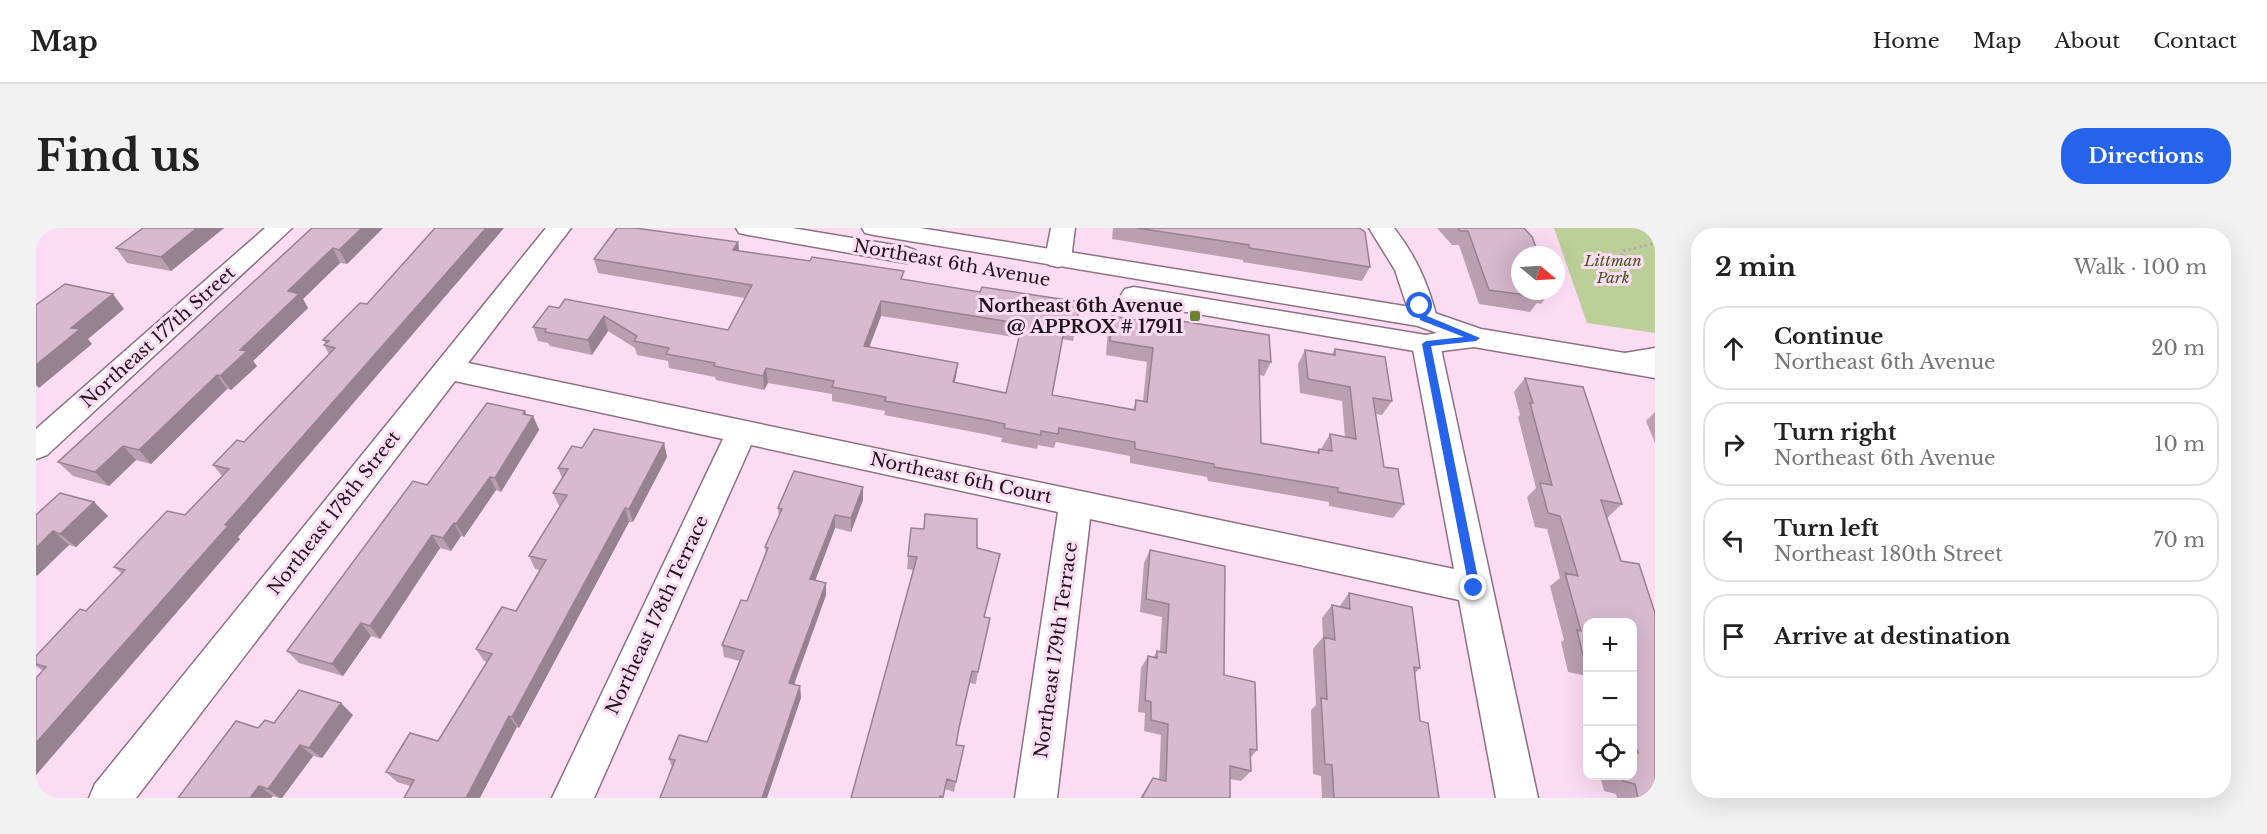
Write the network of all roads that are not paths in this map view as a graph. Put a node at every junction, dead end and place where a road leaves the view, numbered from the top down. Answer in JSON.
{"nodes":[{"id":1,"x":280,"y":228,"type":"edge"},
{"id":2,"x":559,"y":228,"type":"edge"},
{"id":3,"x":748,"y":228,"type":"edge"},
{"id":4,"x":874,"y":228,"type":"edge"},
{"id":5,"x":1063,"y":228,"type":"edge"},
{"id":6,"x":1381,"y":228,"type":"edge"},
{"id":7,"x":1058,"y":259,"type":"junction"},
{"id":8,"x":1425,"y":331,"type":"junction"},
{"id":9,"x":1655,"y":358,"type":"edge"},
{"id":10,"x":1623,"y":362,"type":"junction"},
{"id":11,"x":1655,"y":368,"type":"edge"},
{"id":12,"x":447,"y":369,"type":"junction"},
{"id":13,"x":742,"y":432,"type":"junction"},
{"id":14,"x":36,"y":447,"type":"edge"},
{"id":15,"x":1076,"y":503,"type":"junction"},
{"id":16,"x":1474,"y":588,"type":"junction"},
{"id":17,"x":110,"y":798,"type":"edge"},
{"id":18,"x":573,"y":798,"type":"edge"},
{"id":19,"x":1036,"y":798,"type":"edge"},
{"id":20,"x":1517,"y":798,"type":"edge"}],
"edges":[{"from":1,"to":14,"type":"street","name":"Northeast 177th Street"},
{"from":2,"to":12,"type":"street","name":"Northeast 178th Street"},
{"from":3,"to":8,"type":"street","name":"Northeast 6th Avenue"},
{"from":4,"to":7,"type":"street","name":"Northeast 6th Avenue"},
{"from":5,"to":7,"type":"street"},
{"from":6,"to":8,"type":"street"},
{"from":7,"to":8,"type":"street","name":"Northeast 6th Avenue"},
{"from":8,"to":10,"type":"street","name":"Northeast 6th Avenue"},
{"from":8,"to":16,"type":"street"},
{"from":9,"to":10,"type":"street"},
{"from":10,"to":11,"type":"street","name":"Northeast 6th Avenue"},
{"from":12,"to":13,"type":"street","name":"Northeast 6th Court"},
{"from":12,"to":17,"type":"street","name":"Northeast 178th Street"},
{"from":13,"to":15,"type":"street","name":"Northeast 6th Court"},
{"from":13,"to":18,"type":"street","name":"Northeast 178th Terrace"},
{"from":15,"to":16,"type":"street","name":"Northeast 6th Court"},
{"from":15,"to":19,"type":"street","name":"Northeast 179th Terrace"},
{"from":16,"to":20,"type":"street"}]}
